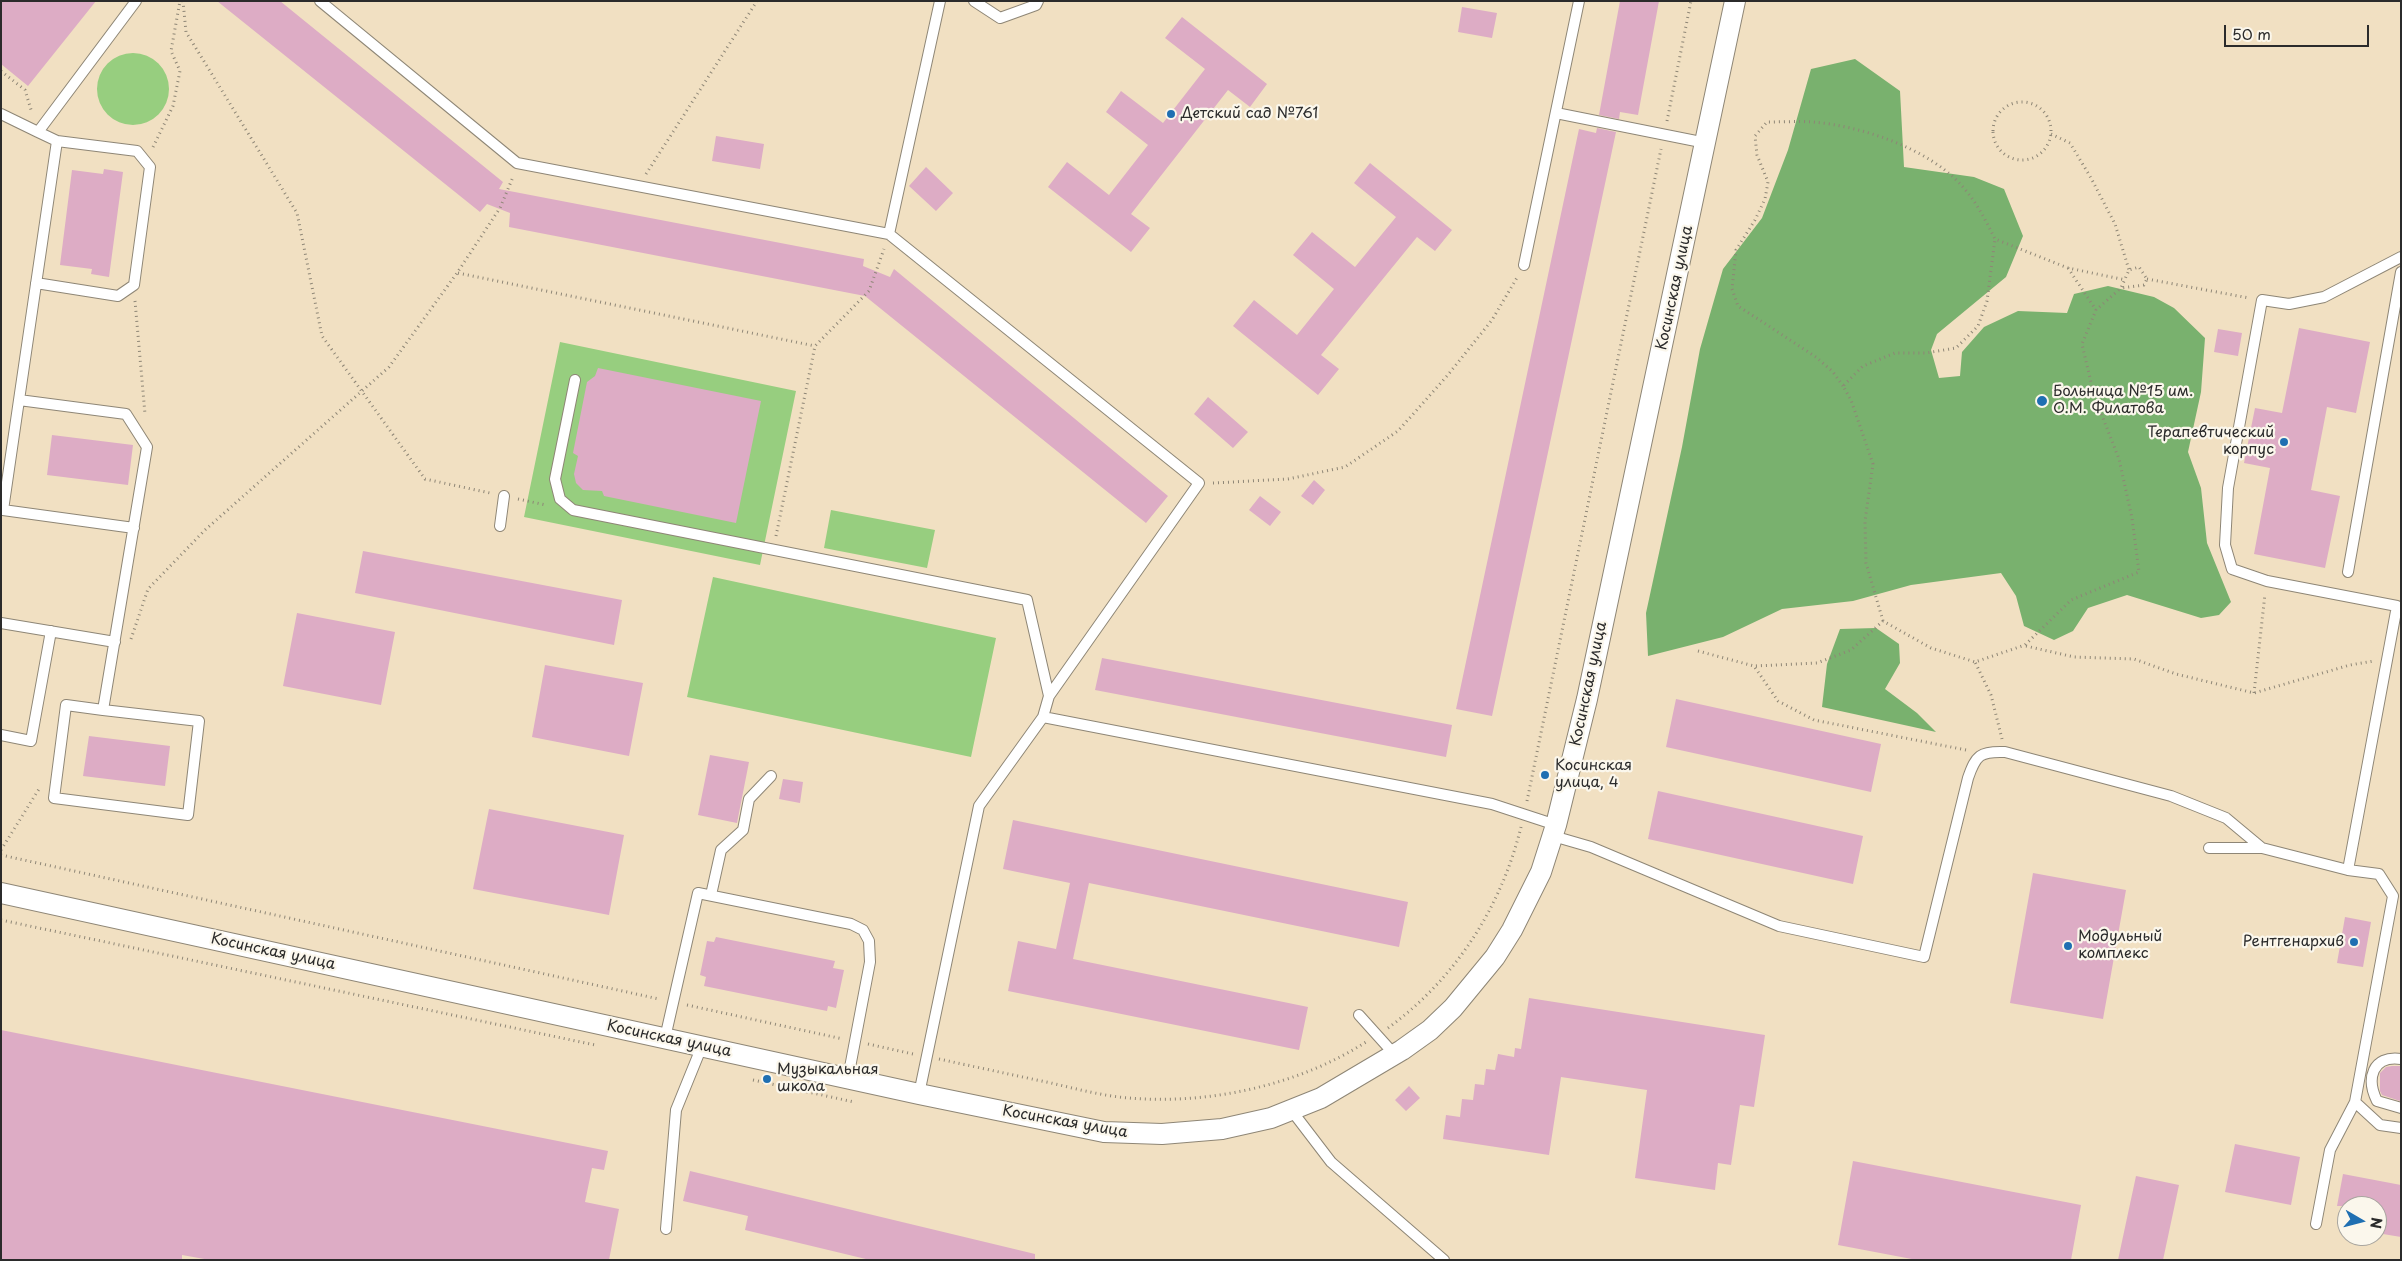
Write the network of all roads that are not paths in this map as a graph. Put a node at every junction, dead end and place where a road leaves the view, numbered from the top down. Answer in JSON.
{"nodes":[{"id":1,"x":136,"y":1,"type":"edge"},
{"id":2,"x":320,"y":1,"type":"edge"},
{"id":3,"x":338,"y":1,"type":"edge"},
{"id":4,"x":940,"y":1,"type":"edge"},
{"id":5,"x":974,"y":1,"type":"edge"},
{"id":6,"x":1038,"y":1,"type":"edge"},
{"id":7,"x":1579,"y":1,"type":"edge"},
{"id":8,"x":1735,"y":1,"type":"edge"},
{"id":9,"x":331,"y":10,"type":"junction"},
{"id":10,"x":1556,"y":113,"type":"junction"},
{"id":11,"x":1,"y":114,"type":"edge"},
{"id":12,"x":38,"y":132,"type":"junction"},
{"id":13,"x":57,"y":141,"type":"junction"},
{"id":14,"x":1706,"y":143,"type":"junction"},
{"id":15,"x":889,"y":234,"type":"junction"},
{"id":16,"x":2401,"y":257,"type":"edge"},
{"id":17,"x":1524,"y":265,"type":"road end"},
{"id":18,"x":2401,"y":272,"type":"edge"},
{"id":19,"x":36,"y":283,"type":"junction"},
{"id":20,"x":575,"y":380,"type":"dead end"},
{"id":21,"x":19,"y":400,"type":"junction"},
{"id":22,"x":504,"y":496,"type":"dead end"},
{"id":23,"x":500,"y":526,"type":"dead end"},
{"id":24,"x":134,"y":528,"type":"dead end"},
{"id":25,"x":2348,"y":572,"type":"dead end"},
{"id":26,"x":1,"y":623,"type":"edge"},
{"id":27,"x":51,"y":631,"type":"junction"},
{"id":28,"x":115,"y":642,"type":"junction"},
{"id":29,"x":1049,"y":696,"type":"junction"},
{"id":30,"x":103,"y":710,"type":"junction"},
{"id":31,"x":1043,"y":717,"type":"junction"},
{"id":32,"x":1,"y":735,"type":"edge"},
{"id":33,"x":771,"y":776,"type":"dead end"},
{"id":34,"x":1554,"y":831,"type":"junction"},
{"id":35,"x":2209,"y":848,"type":"dead end"},
{"id":36,"x":2262,"y":848,"type":"junction"},
{"id":37,"x":2348,"y":870,"type":"junction"},
{"id":38,"x":1,"y":893,"type":"edge"},
{"id":39,"x":711,"y":895,"type":"junction"},
{"id":40,"x":1359,"y":1015,"type":"dead end"},
{"id":41,"x":665,"y":1038,"type":"junction"},
{"id":42,"x":702,"y":1046,"type":"junction"},
{"id":43,"x":1394,"y":1055,"type":"junction"},
{"id":44,"x":2401,"y":1059,"type":"edge"},
{"id":45,"x":848,"y":1078,"type":"junction"},
{"id":46,"x":919,"y":1094,"type":"junction"},
{"id":47,"x":2355,"y":1102,"type":"junction"},
{"id":48,"x":2401,"y":1108,"type":"edge"},
{"id":49,"x":1292,"y":1111,"type":"junction"},
{"id":50,"x":2401,"y":1128,"type":"edge"},
{"id":51,"x":2316,"y":1224,"type":"dead end"},
{"id":52,"x":666,"y":1229,"type":"dead end"},
{"id":53,"x":1444,"y":1260,"type":"edge"}],
"edges":[{"from":1,"to":12,"type":"lane"},
{"from":2,"to":9,"type":"lane"},
{"from":3,"to":9,"type":"lane"},
{"from":4,"to":15,"type":"lane"},
{"from":5,"to":6,"type":"lane"},
{"from":7,"to":10,"type":"lane"},
{"from":8,"to":14,"type":"street","name":"Косинская улица"},
{"from":9,"to":15,"type":"lane"},
{"from":10,"to":14,"type":"lane"},
{"from":10,"to":17,"type":"lane"},
{"from":11,"to":12,"type":"lane"},
{"from":12,"to":13,"type":"lane"},
{"from":13,"to":19,"type":"lane"},
{"from":13,"to":19,"type":"lane"},
{"from":14,"to":34,"type":"street","name":"Косинская улица"},
{"from":15,"to":29,"type":"lane"},
{"from":16,"to":37,"type":"lane"},
{"from":18,"to":25,"type":"lane"},
{"from":19,"to":21,"type":"lane"},
{"from":20,"to":29,"type":"lane"},
{"from":21,"to":24,"type":"lane"},
{"from":21,"to":28,"type":"lane"},
{"from":22,"to":23,"type":"lane"},
{"from":26,"to":27,"type":"lane"},
{"from":27,"to":28,"type":"lane"},
{"from":27,"to":32,"type":"lane"},
{"from":28,"to":30,"type":"lane"},
{"from":29,"to":31,"type":"lane"},
{"from":30,"to":30,"type":"lane"},
{"from":31,"to":34,"type":"lane"},
{"from":31,"to":46,"type":"lane"},
{"from":33,"to":39,"type":"lane"},
{"from":34,"to":36,"type":"lane"},
{"from":34,"to":43,"type":"street","name":"Косинская улица"},
{"from":35,"to":36,"type":"lane"},
{"from":36,"to":37,"type":"lane"},
{"from":37,"to":47,"type":"lane"},
{"from":38,"to":41,"type":"street","name":"Косинская улица"},
{"from":39,"to":41,"type":"lane"},
{"from":39,"to":45,"type":"lane"},
{"from":40,"to":43,"type":"lane"},
{"from":41,"to":42,"type":"street","name":"Косинская улица"},
{"from":42,"to":45,"type":"street","name":"Косинская улица"},
{"from":42,"to":52,"type":"lane"},
{"from":43,"to":49,"type":"street","name":"Косинская улица"},
{"from":44,"to":48,"type":"lane"},
{"from":45,"to":46,"type":"street","name":"Косинская улица"},
{"from":46,"to":49,"type":"street","name":"Косинская улица"},
{"from":47,"to":50,"type":"lane"},
{"from":47,"to":51,"type":"lane"},
{"from":49,"to":53,"type":"lane"}]}
